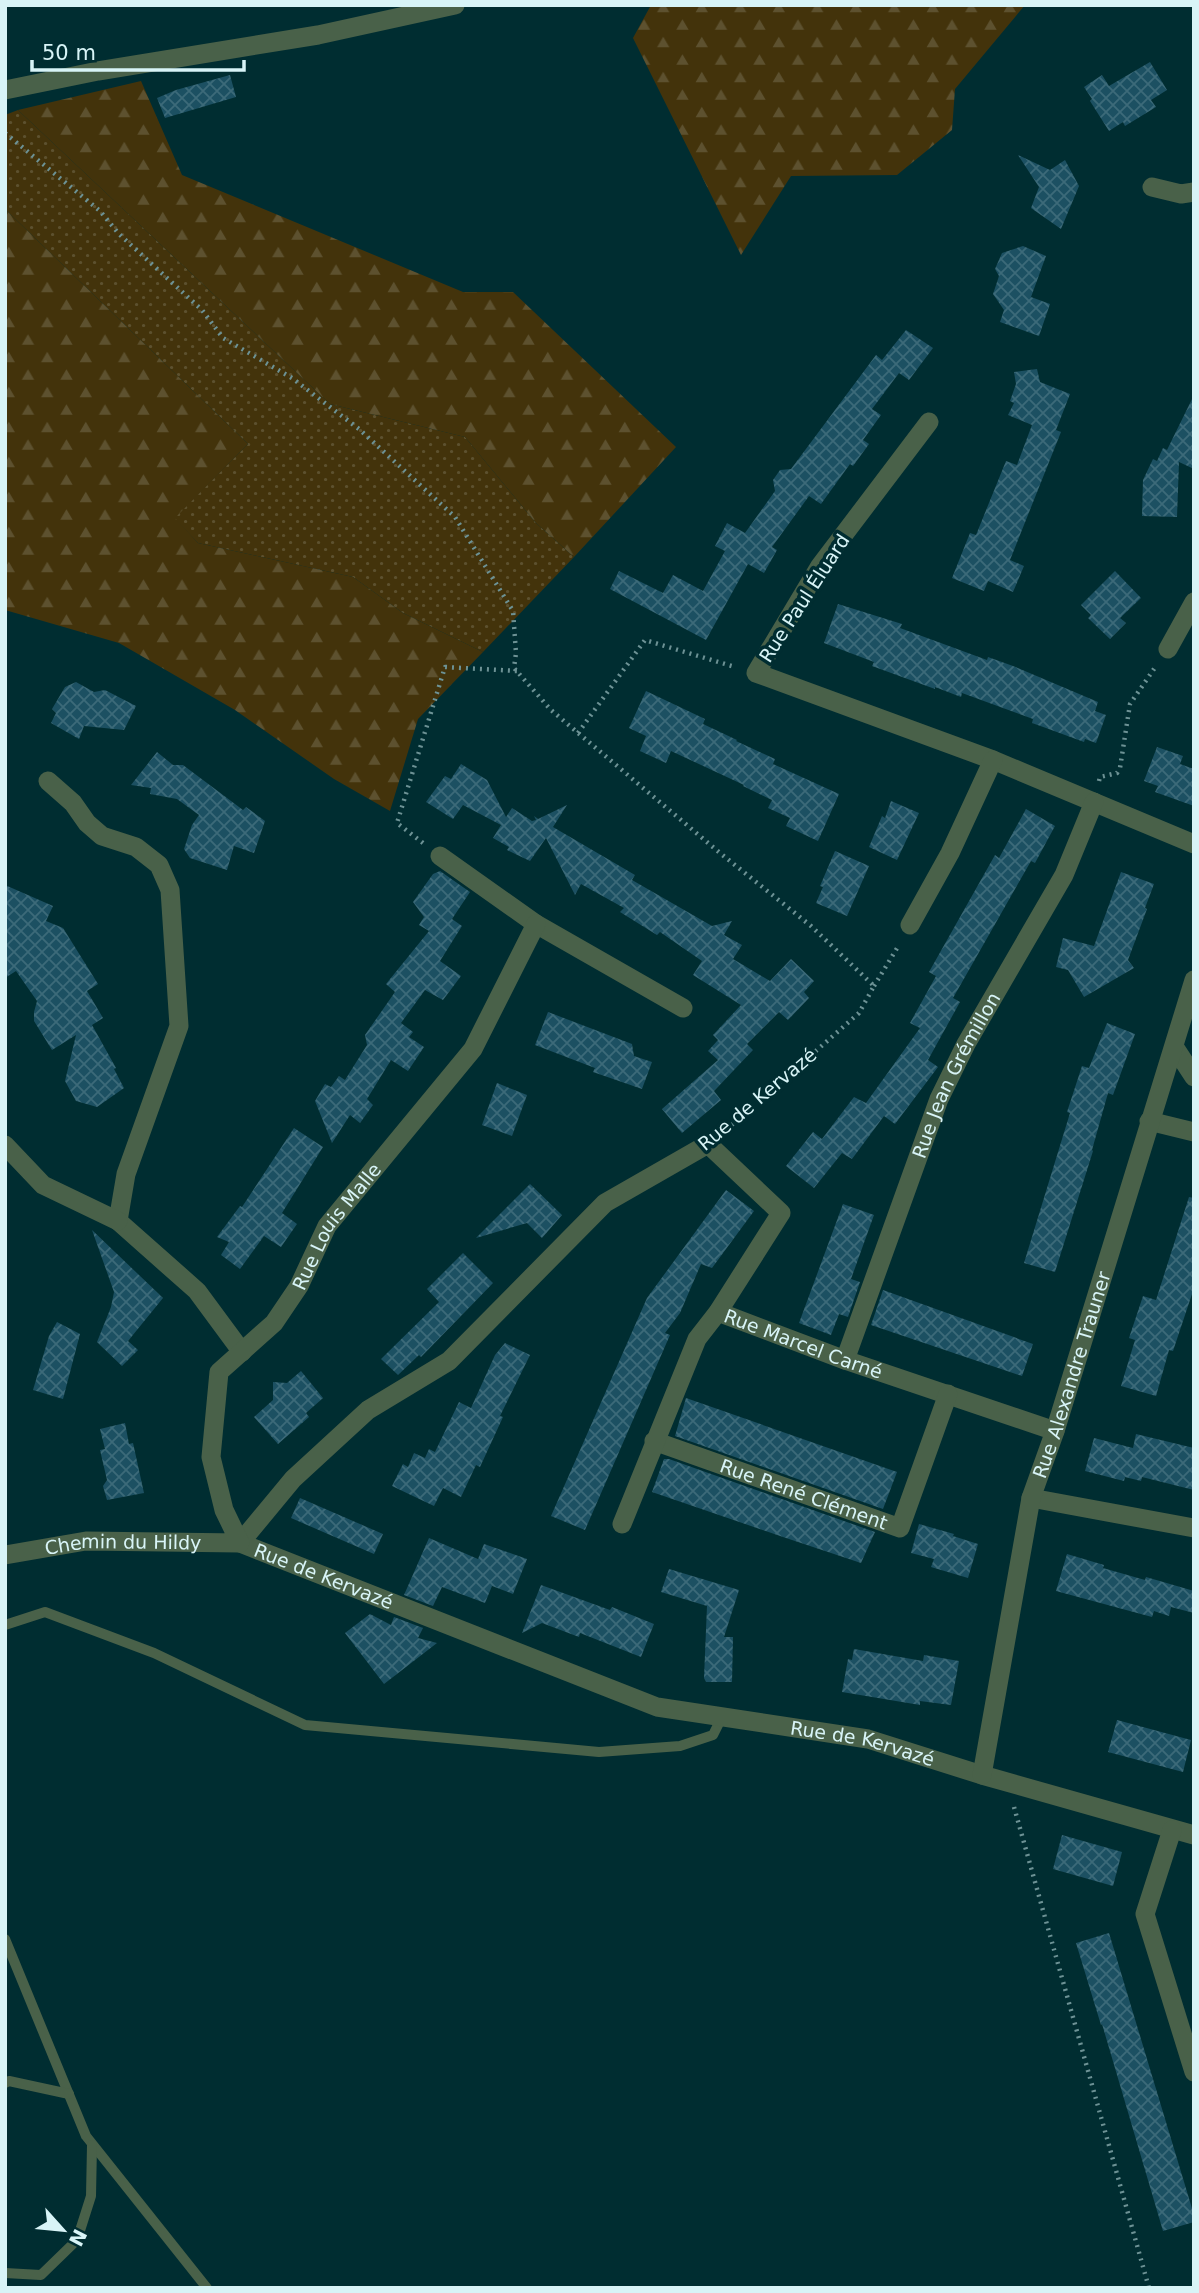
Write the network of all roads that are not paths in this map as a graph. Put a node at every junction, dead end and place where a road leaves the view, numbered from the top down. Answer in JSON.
{"nodes":[{"id":1,"x":455,"y":5,"type":"edge"},
{"id":2,"x":5,"y":90,"type":"edge"},
{"id":3,"x":1152,"y":187,"type":"dead end"},
{"id":4,"x":1194,"y":192,"type":"edge"},
{"id":5,"x":929,"y":422,"type":"dead end"},
{"id":6,"x":1194,"y":602,"type":"edge"},
{"id":7,"x":1168,"y":649,"type":"road end"},
{"id":8,"x":993,"y":760,"type":"junction"},
{"id":9,"x":48,"y":781,"type":"dead end"},
{"id":10,"x":1094,"y":802,"type":"junction"},
{"id":11,"x":1194,"y":844,"type":"edge"},
{"id":12,"x":440,"y":856,"type":"road end"},
{"id":13,"x":536,"y":924,"type":"junction"},
{"id":14,"x":911,"y":925,"type":"road end"},
{"id":15,"x":1194,"y":981,"type":"edge"},
{"id":16,"x":683,"y":1008,"type":"dead end"},
{"id":17,"x":1175,"y":1048,"type":"junction"},
{"id":18,"x":1194,"y":1077,"type":"edge"},
{"id":19,"x":1149,"y":1121,"type":"junction"},
{"id":20,"x":1194,"y":1132,"type":"edge"},
{"id":21,"x":708,"y":1144,"type":"joint"},
{"id":22,"x":5,"y":1145,"type":"edge"},
{"id":23,"x":118,"y":1221,"type":"junction"},
{"id":24,"x":718,"y":1312,"type":"junction"},
{"id":25,"x":242,"y":1352,"type":"junction"},
{"id":26,"x":845,"y":1360,"type":"junction"},
{"id":27,"x":948,"y":1394,"type":"junction"},
{"id":28,"x":1055,"y":1431,"type":"junction"},
{"id":29,"x":654,"y":1441,"type":"junction"},
{"id":30,"x":1031,"y":1498,"type":"junction"},
{"id":31,"x":622,"y":1524,"type":"dead end"},
{"id":32,"x":1194,"y":1528,"type":"edge"},
{"id":33,"x":240,"y":1543,"type":"junction"},
{"id":34,"x":5,"y":1555,"type":"edge"},
{"id":35,"x":5,"y":1625,"type":"edge"},
{"id":36,"x":722,"y":1717,"type":"junction"},
{"id":37,"x":982,"y":1775,"type":"junction"},
{"id":38,"x":1172,"y":1829,"type":"junction"},
{"id":39,"x":1194,"y":1835,"type":"edge"},
{"id":40,"x":5,"y":1939,"type":"edge"},
{"id":41,"x":1194,"y":2072,"type":"edge"},
{"id":42,"x":5,"y":2083,"type":"edge"},
{"id":43,"x":69,"y":2094,"type":"junction"},
{"id":44,"x":92,"y":2145,"type":"junction"},
{"id":45,"x":5,"y":2273,"type":"edge"},
{"id":46,"x":208,"y":2288,"type":"edge"}],
"edges":[{"from":1,"to":2,"type":"street"},
{"from":3,"to":4,"type":"street"},
{"from":5,"to":8,"type":"street","name":"Rue Paul Éluard"},
{"from":6,"to":7,"type":"street"},
{"from":8,"to":10,"type":"street","name":"Rue Paul Éluard"},
{"from":8,"to":14,"type":"street"},
{"from":9,"to":23,"type":"street"},
{"from":10,"to":11,"type":"street","name":"Rue Paul Éluard"},
{"from":10,"to":26,"type":"street","name":"Rue Jean Grémillon"},
{"from":12,"to":13,"type":"street"},
{"from":13,"to":16,"type":"street"},
{"from":13,"to":25,"type":"street","name":"Rue Louis Malle"},
{"from":15,"to":17,"type":"street","name":"Rue Alexandre Trauner"},
{"from":17,"to":18,"type":"street"},
{"from":17,"to":19,"type":"street","name":"Rue Alexandre Trauner"},
{"from":19,"to":20,"type":"street"},
{"from":19,"to":28,"type":"street","name":"Rue Alexandre Trauner"},
{"from":21,"to":24,"type":"street","name":"Rue Marcel Carné"},
{"from":21,"to":33,"type":"street","name":"Rue de Kervazé"},
{"from":22,"to":23,"type":"street"},
{"from":23,"to":25,"type":"street"},
{"from":24,"to":26,"type":"street","name":"Rue Marcel Carné"},
{"from":24,"to":29,"type":"street"},
{"from":25,"to":33,"type":"street","name":"Rue Louis Malle"},
{"from":26,"to":27,"type":"street","name":"Rue Marcel Carné"},
{"from":27,"to":28,"type":"street","name":"Rue Marcel Carné"},
{"from":27,"to":29,"type":"street","name":"Rue René Clément"},
{"from":28,"to":30,"type":"street","name":"Rue Alexandre Trauner"},
{"from":29,"to":31,"type":"street"},
{"from":30,"to":32,"type":"street"},
{"from":30,"to":37,"type":"street","name":"Rue Alexandre Trauner"},
{"from":33,"to":34,"type":"street","name":"Chemin du Hildy"},
{"from":33,"to":36,"type":"street","name":"Rue de Kervazé"},
{"from":35,"to":36,"type":"lane"},
{"from":36,"to":37,"type":"street","name":"Rue de Kervazé"},
{"from":37,"to":38,"type":"street","name":"Rue de Kervazé"},
{"from":38,"to":39,"type":"street","name":"Rue de Kervazé"},
{"from":38,"to":41,"type":"street"},
{"from":40,"to":43,"type":"lane"},
{"from":42,"to":43,"type":"lane"},
{"from":43,"to":44,"type":"lane"},
{"from":44,"to":45,"type":"lane"},
{"from":44,"to":46,"type":"lane"}]}
